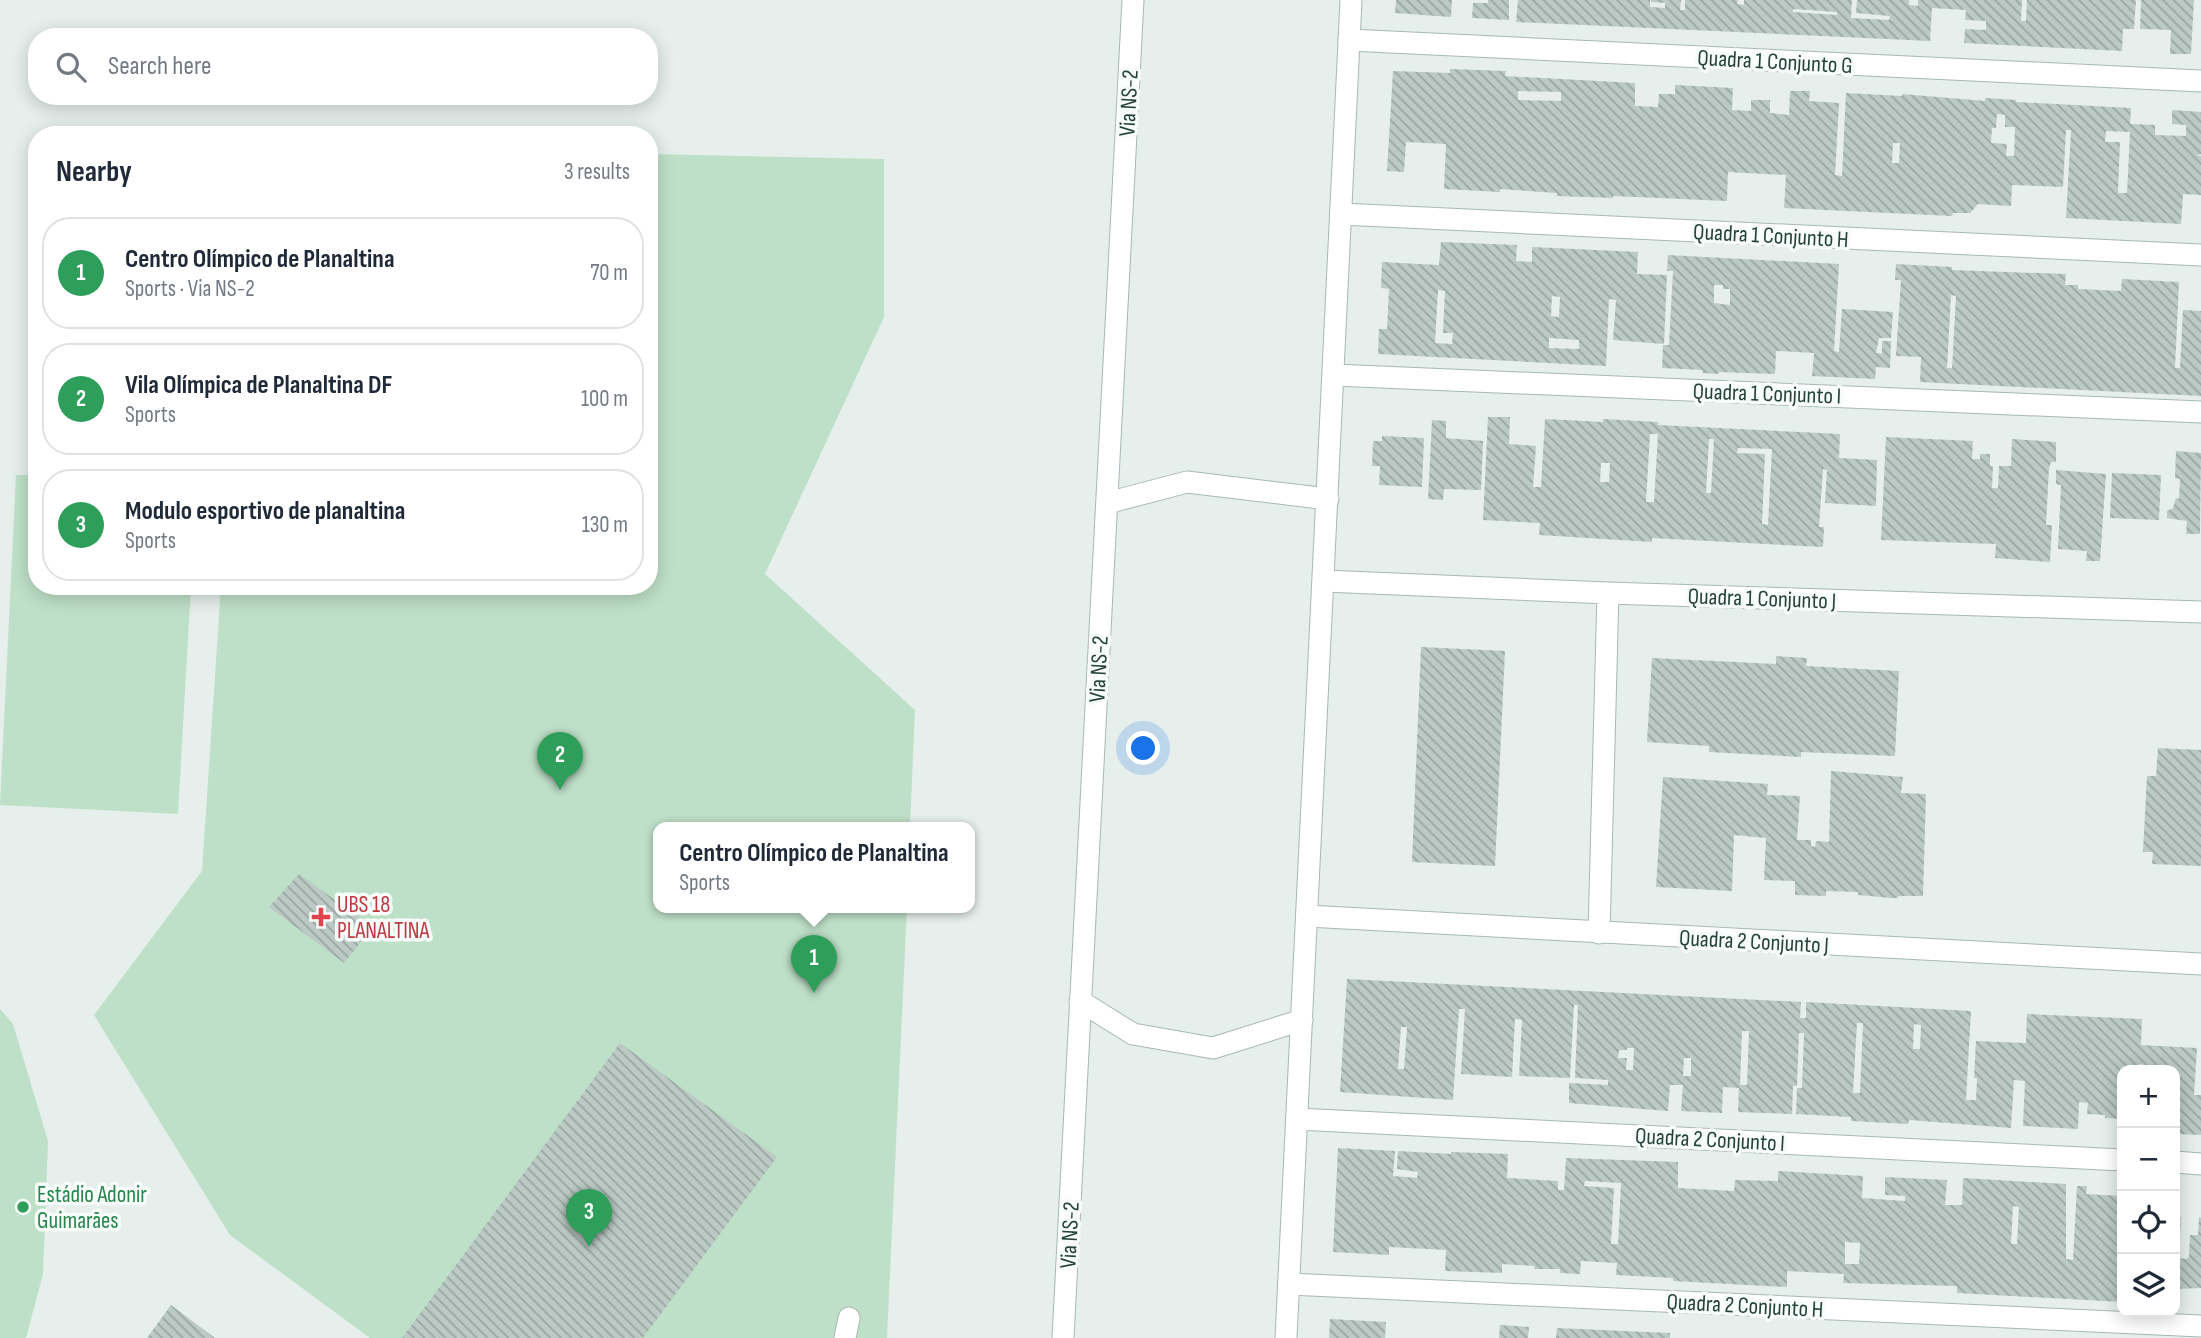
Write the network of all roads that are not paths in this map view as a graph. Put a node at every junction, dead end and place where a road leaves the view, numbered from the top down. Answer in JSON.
{"nodes":[{"id":1,"x":1133,"y":0,"type":"edge"},
{"id":2,"x":1351,"y":0,"type":"edge"},
{"id":3,"x":1349,"y":40,"type":"junction"},
{"id":4,"x":2201,"y":82,"type":"edge"},
{"id":5,"x":1341,"y":215,"type":"junction"},
{"id":6,"x":2201,"y":255,"type":"edge"},
{"id":7,"x":1334,"y":375,"type":"junction"},
{"id":8,"x":2201,"y":412,"type":"edge"},
{"id":9,"x":1328,"y":499,"type":"junction"},
{"id":10,"x":1107,"y":503,"type":"junction"},
{"id":11,"x":1324,"y":581,"type":"junction"},
{"id":12,"x":1608,"y":593,"type":"junction"},
{"id":13,"x":2201,"y":612,"type":"edge"},
{"id":14,"x":1307,"y":916,"type":"junction"},
{"id":15,"x":1599,"y":933,"type":"junction"},
{"id":16,"x":2201,"y":964,"type":"edge"},
{"id":17,"x":1080,"y":1001,"type":"junction"},
{"id":18,"x":1302,"y":1020,"type":"junction"},
{"id":19,"x":1297,"y":1119,"type":"junction"},
{"id":20,"x":2117,"y":1160,"type":"edge"},
{"id":21,"x":2180,"y":1163,"type":"edge"},
{"id":22,"x":2201,"y":1164,"type":"edge"},
{"id":23,"x":1289,"y":1284,"type":"junction"},
{"id":24,"x":2201,"y":1326,"type":"edge"},
{"id":25,"x":1063,"y":1338,"type":"edge"},
{"id":26,"x":1286,"y":1338,"type":"edge"}],
"edges":[{"from":1,"to":10,"type":"street","name":"Via NS-2"},
{"from":2,"to":3,"type":"street"},
{"from":3,"to":4,"type":"street","name":"Quadra 1 Conjunto G"},
{"from":3,"to":5,"type":"street"},
{"from":5,"to":6,"type":"street","name":"Quadra 1 Conjunto H"},
{"from":5,"to":7,"type":"street"},
{"from":7,"to":8,"type":"street","name":"Quadra 1 Conjunto I"},
{"from":7,"to":9,"type":"street"},
{"from":9,"to":10,"type":"street"},
{"from":9,"to":11,"type":"street"},
{"from":10,"to":17,"type":"street","name":"Via NS-2"},
{"from":11,"to":12,"type":"street","name":"Quadra 1 Conjunto J"},
{"from":11,"to":14,"type":"street"},
{"from":12,"to":13,"type":"street","name":"Quadra 1 Conjunto J"},
{"from":12,"to":15,"type":"street"},
{"from":14,"to":15,"type":"street","name":"Quadra 2 Conjunto J"},
{"from":14,"to":18,"type":"street"},
{"from":15,"to":16,"type":"street","name":"Quadra 2 Conjunto J"},
{"from":17,"to":18,"type":"street"},
{"from":17,"to":25,"type":"street","name":"Via NS-2"},
{"from":18,"to":19,"type":"street"},
{"from":19,"to":20,"type":"street","name":"Quadra 2 Conjunto I"},
{"from":19,"to":23,"type":"street"},
{"from":21,"to":22,"type":"street"},
{"from":23,"to":24,"type":"street","name":"Quadra 2 Conjunto H"},
{"from":23,"to":26,"type":"street"}]}
